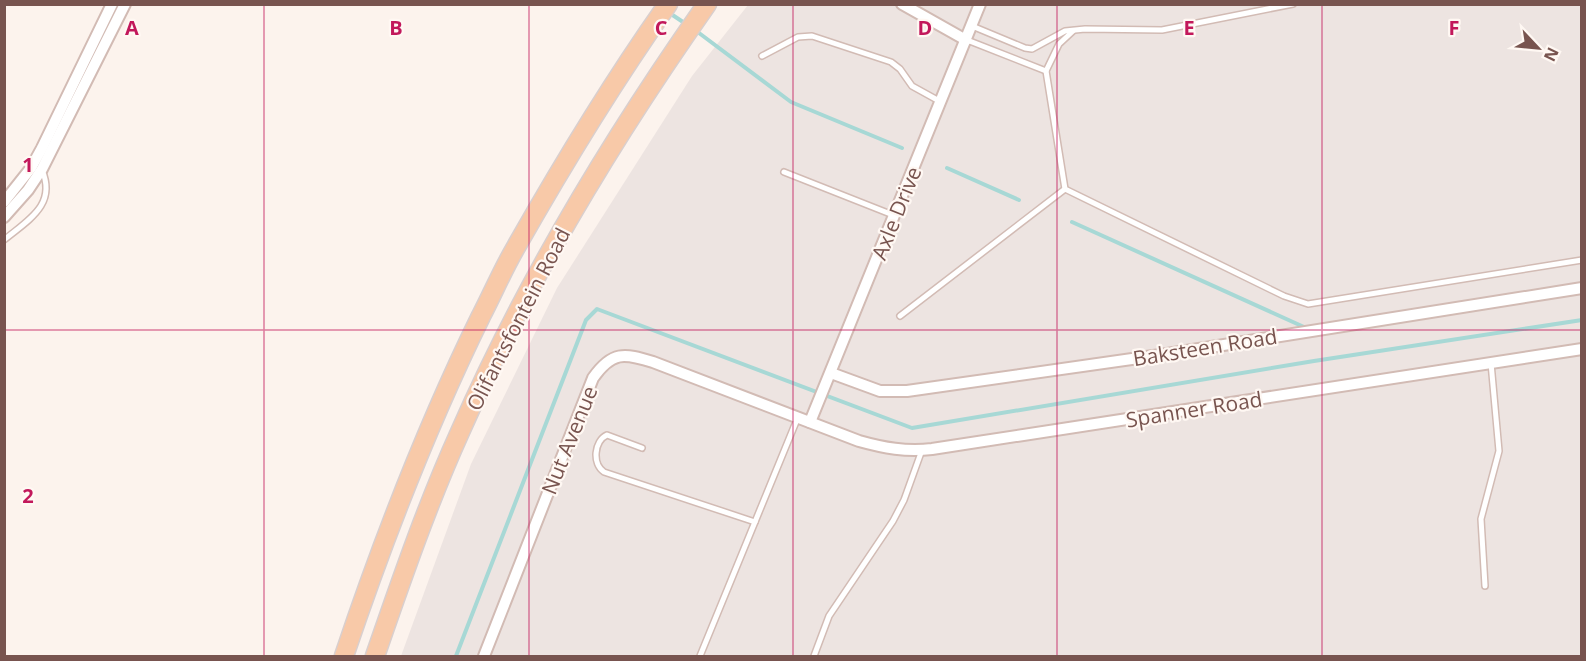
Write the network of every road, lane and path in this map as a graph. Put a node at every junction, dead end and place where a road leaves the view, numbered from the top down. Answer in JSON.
{"nodes":[{"id":1,"x":112,"y":4,"type":"edge"},
{"id":2,"x":125,"y":4,"type":"edge"},
{"id":3,"x":668,"y":4,"type":"edge"},
{"id":4,"x":902,"y":4,"type":"edge"},
{"id":5,"x":980,"y":4,"type":"edge"},
{"id":6,"x":1293,"y":4,"type":"edge"},
{"id":7,"x":703,"y":10,"type":"edge"},
{"id":8,"x":972,"y":26,"type":"junction"},
{"id":9,"x":1073,"y":30,"type":"junction"},
{"id":10,"x":966,"y":40,"type":"junction"},
{"id":11,"x":762,"y":56,"type":"dead end"},
{"id":12,"x":1046,"y":71,"type":"junction"},
{"id":13,"x":941,"y":102,"type":"junction"},
{"id":14,"x":42,"y":170,"type":"junction"},
{"id":15,"x":784,"y":172,"type":"dead end"},
{"id":16,"x":1065,"y":189,"type":"junction"},
{"id":17,"x":4,"y":202,"type":"edge"},
{"id":18,"x":895,"y":216,"type":"junction"},
{"id":19,"x":4,"y":217,"type":"edge"},
{"id":20,"x":4,"y":240,"type":"edge"},
{"id":21,"x":1581,"y":260,"type":"edge"},
{"id":22,"x":1581,"y":288,"type":"edge"},
{"id":23,"x":900,"y":316,"type":"dead end"},
{"id":24,"x":1581,"y":349,"type":"edge"},
{"id":25,"x":1491,"y":363,"type":"junction"},
{"id":26,"x":831,"y":373,"type":"junction"},
{"id":27,"x":798,"y":417,"type":"junction"},
{"id":28,"x":810,"y":422,"type":"junction"},
{"id":29,"x":642,"y":447,"type":"dead end"},
{"id":30,"x":922,"y":450,"type":"junction"},
{"id":31,"x":755,"y":522,"type":"junction"},
{"id":32,"x":1485,"y":586,"type":"dead end"},
{"id":33,"x":344,"y":657,"type":"edge"},
{"id":34,"x":375,"y":657,"type":"edge"},
{"id":35,"x":484,"y":657,"type":"edge"},
{"id":36,"x":700,"y":657,"type":"edge"},
{"id":37,"x":814,"y":657,"type":"edge"}],
"edges":[{"from":1,"to":17,"type":"street"},
{"from":2,"to":14,"type":"street"},
{"from":3,"to":33,"type":"main road","name":"Olifantsfontein Road"},
{"from":4,"to":10,"type":"street"},
{"from":5,"to":8,"type":"street","name":"Axle Drive"},
{"from":6,"to":9,"type":"lane"},
{"from":7,"to":34,"type":"main road","name":"Olifantsfontein Road"},
{"from":8,"to":9,"type":"lane"},
{"from":8,"to":10,"type":"street","name":"Axle Drive"},
{"from":9,"to":12,"type":"lane"},
{"from":10,"to":12,"type":"lane"},
{"from":10,"to":13,"type":"street","name":"Axle Drive"},
{"from":11,"to":13,"type":"lane"},
{"from":12,"to":16,"type":"lane"},
{"from":13,"to":18,"type":"street","name":"Axle Drive"},
{"from":14,"to":19,"type":"street"},
{"from":14,"to":20,"type":"lane"},
{"from":15,"to":18,"type":"lane"},
{"from":16,"to":21,"type":"lane"},
{"from":16,"to":23,"type":"lane"},
{"from":18,"to":26,"type":"street","name":"Axle Drive"},
{"from":22,"to":26,"type":"street","name":"Baksteen Road"},
{"from":24,"to":25,"type":"street","name":"Spanner Road"},
{"from":25,"to":30,"type":"street","name":"Spanner Road"},
{"from":25,"to":32,"type":"lane"},
{"from":26,"to":28,"type":"street","name":"Axle Drive"},
{"from":27,"to":28,"type":"street","name":"Nut Avenue"},
{"from":27,"to":31,"type":"lane"},
{"from":27,"to":35,"type":"street","name":"Nut Avenue"},
{"from":28,"to":30,"type":"street","name":"Spanner Road"},
{"from":29,"to":31,"type":"lane"},
{"from":30,"to":37,"type":"lane"},
{"from":31,"to":36,"type":"lane"}]}
